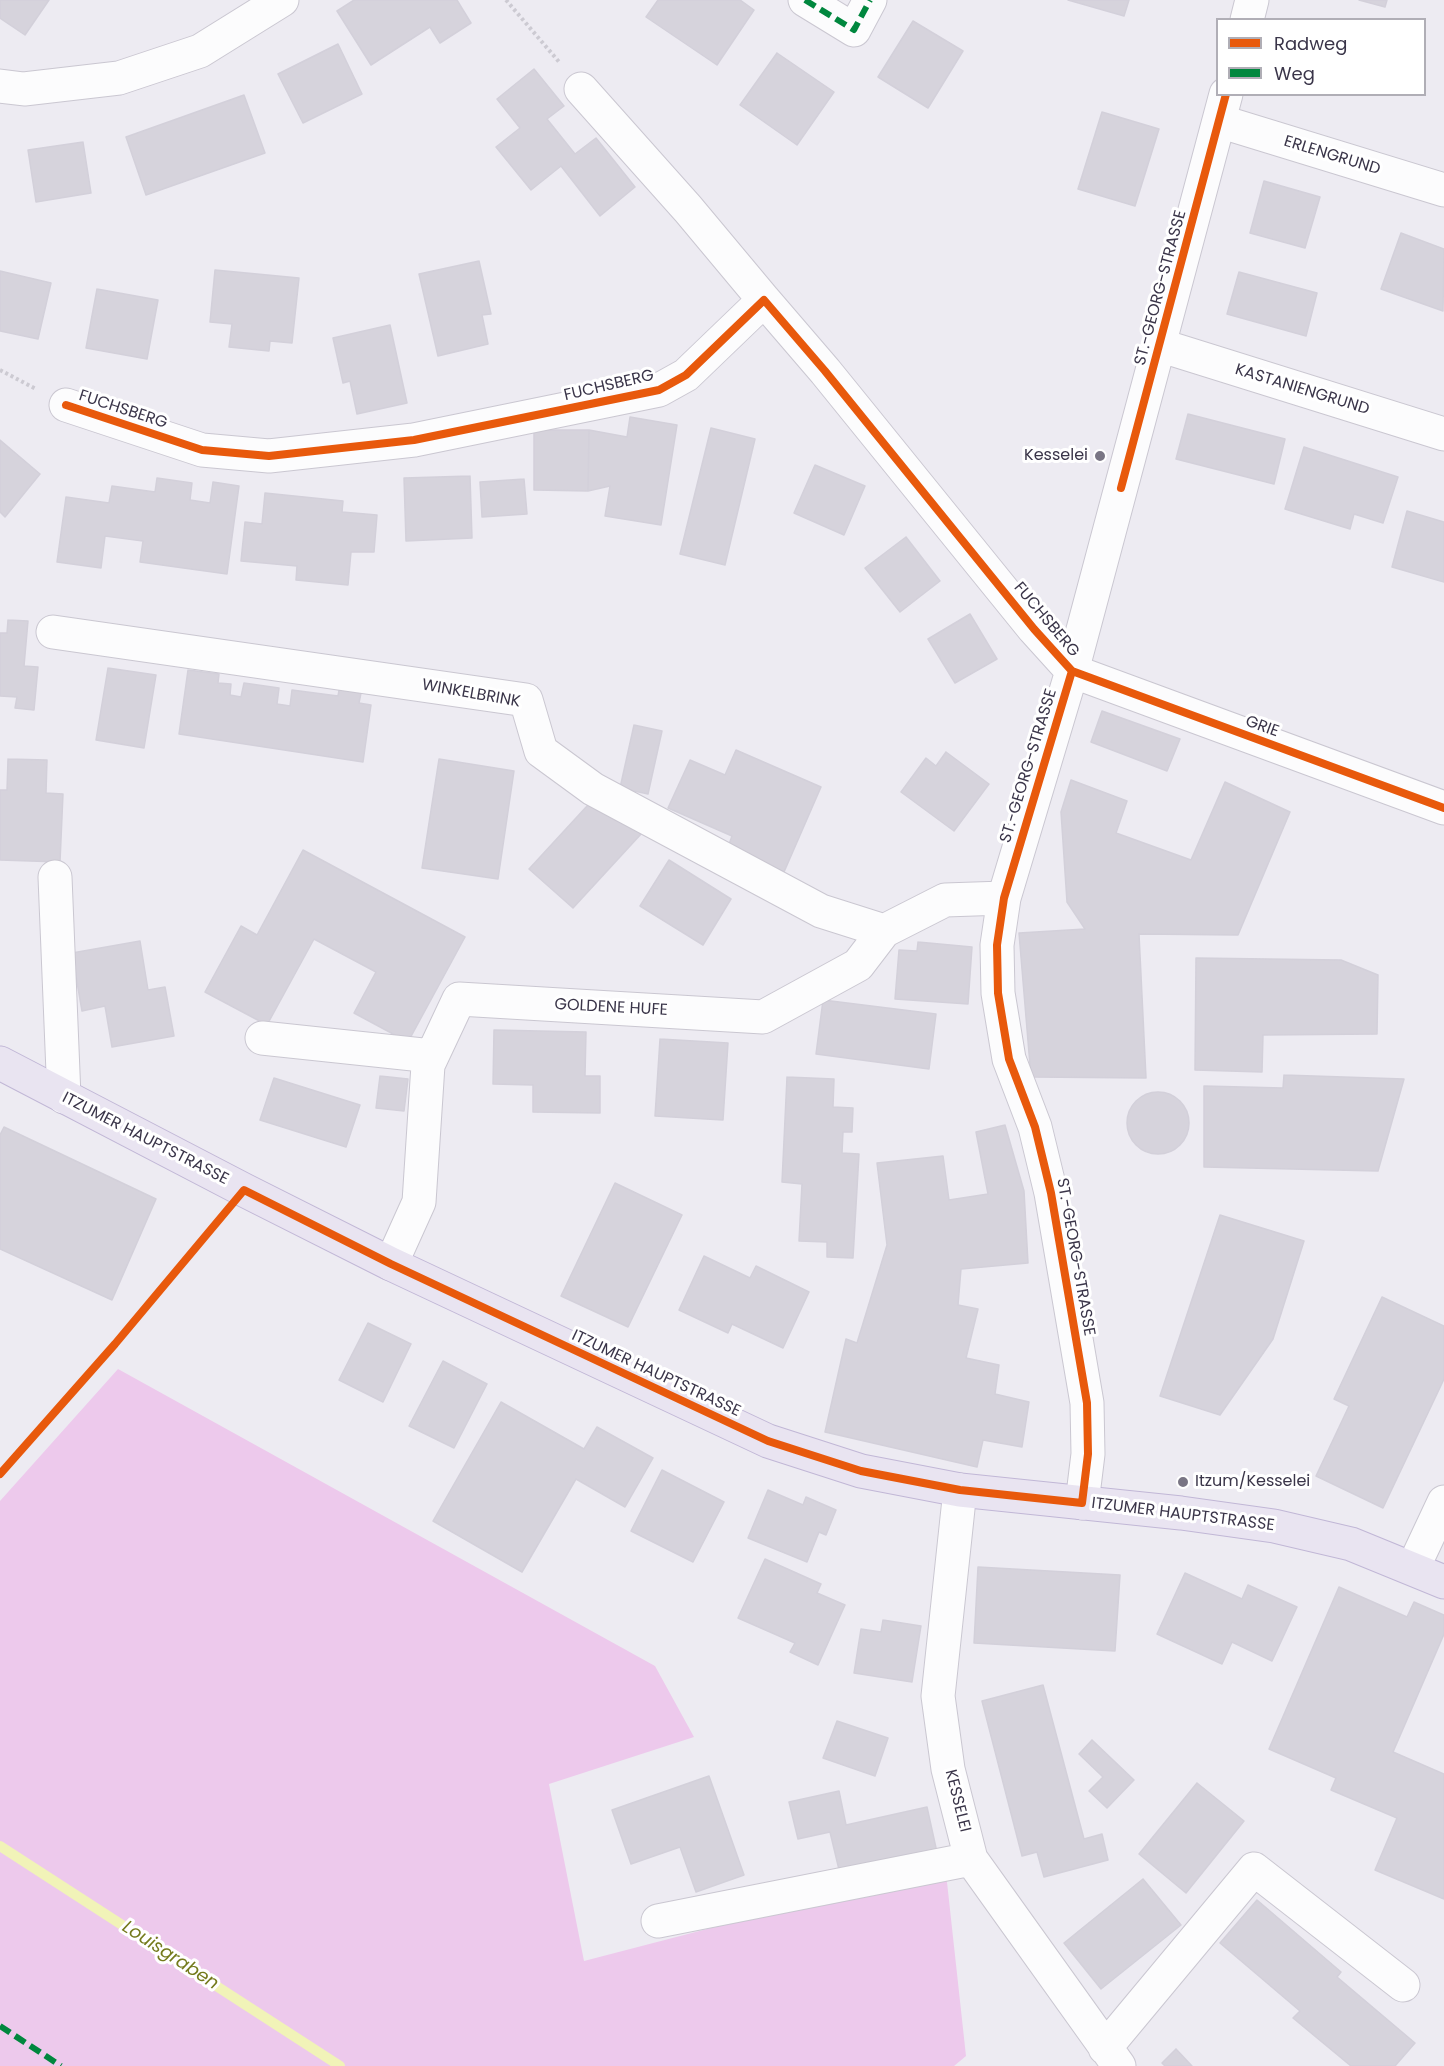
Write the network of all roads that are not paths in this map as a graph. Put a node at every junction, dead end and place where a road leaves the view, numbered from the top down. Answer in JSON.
{"nodes":[{"id":1,"x":282,"y":0,"type":"edge"},
{"id":2,"x":805,"y":0,"type":"edge"},
{"id":3,"x":870,"y":0,"type":"edge"},
{"id":4,"x":1252,"y":0,"type":"edge"},
{"id":5,"x":1248,"y":18,"type":"edge"},
{"id":6,"x":0,"y":86,"type":"edge"},
{"id":7,"x":581,"y":88,"type":"road end"},
{"id":8,"x":1223,"y":108,"type":"edge"},
{"id":9,"x":1444,"y":190,"type":"edge"},
{"id":10,"x":764,"y":300,"type":"junction"},
{"id":11,"x":1159,"y":345,"type":"junction"},
{"id":12,"x":66,"y":405,"type":"dead end"},
{"id":13,"x":1444,"y":434,"type":"edge"},
{"id":14,"x":53,"y":632,"type":"dead end"},
{"id":15,"x":1071,"y":671,"type":"junction"},
{"id":16,"x":1444,"y":808,"type":"edge"},
{"id":17,"x":55,"y":877,"type":"dead end"},
{"id":18,"x":1004,"y":898,"type":"junction"},
{"id":19,"x":884,"y":931,"type":"junction"},
{"id":20,"x":262,"y":1038,"type":"dead end"},
{"id":21,"x":432,"y":1056,"type":"junction"},
{"id":22,"x":0,"y":1064,"type":"edge"},
{"id":23,"x":64,"y":1097,"type":"junction"},
{"id":24,"x":391,"y":1264,"type":"junction"},
{"id":25,"x":960,"y":1490,"type":"junction"},
{"id":26,"x":1444,"y":1502,"type":"edge"},
{"id":27,"x":1082,"y":1503,"type":"junction"},
{"id":28,"x":1413,"y":1568,"type":"junction"},
{"id":29,"x":1444,"y":1582,"type":"edge"},
{"id":30,"x":971,"y":1859,"type":"junction"},
{"id":31,"x":658,"y":1921,"type":"dead end"},
{"id":32,"x":1402,"y":1985,"type":"dead end"},
{"id":33,"x":1112,"y":2057,"type":"edge"}],
"edges":[{"from":1,"to":6,"type":"street"},
{"from":2,"to":3,"type":"street"},
{"from":4,"to":5,"type":"street"},
{"from":7,"to":10,"type":"street","name":"FUCHSBERG"},
{"from":8,"to":9,"type":"street","name":"ERLENGRUND"},
{"from":8,"to":11,"type":"street","name":"ST.-GEORG-STRASSE"},
{"from":10,"to":12,"type":"street","name":"FUCHSBERG"},
{"from":10,"to":15,"type":"street","name":"FUCHSBERG"},
{"from":11,"to":13,"type":"street","name":"KASTANIENGRUND"},
{"from":11,"to":15,"type":"street","name":"ST.-GEORG-STRASSE"},
{"from":14,"to":19,"type":"street","name":"WINKELBRINK"},
{"from":15,"to":16,"type":"street","name":"GRIE"},
{"from":15,"to":18,"type":"street","name":"ST.-GEORG-STRASSE"},
{"from":17,"to":23,"type":"street"},
{"from":18,"to":19,"type":"street","name":"GOLDENE HUFE"},
{"from":18,"to":27,"type":"street","name":"ST.-GEORG-STRASSE"},
{"from":19,"to":21,"type":"street","name":"GOLDENE HUFE"},
{"from":20,"to":21,"type":"street"},
{"from":21,"to":24,"type":"street","name":"GOLDENE HUFE"},
{"from":22,"to":23,"type":"main road","name":"ITZUMER HAUPTSTRASSE"},
{"from":23,"to":24,"type":"main road","name":"ITZUMER HAUPTSTRASSE"},
{"from":24,"to":25,"type":"main road","name":"ITZUMER HAUPTSTRASSE"},
{"from":25,"to":27,"type":"main road","name":"ITZUMER HAUPTSTRASSE"},
{"from":25,"to":30,"type":"street","name":"KESSELEI"},
{"from":26,"to":28,"type":"street"},
{"from":27,"to":28,"type":"main road","name":"ITZUMER HAUPTSTRASSE"},
{"from":28,"to":29,"type":"main road","name":"ITZUMER HAUPTSTRASSE"},
{"from":30,"to":31,"type":"street"},
{"from":30,"to":33,"type":"street","name":"KESSELEI"},
{"from":32,"to":33,"type":"street"}]}
